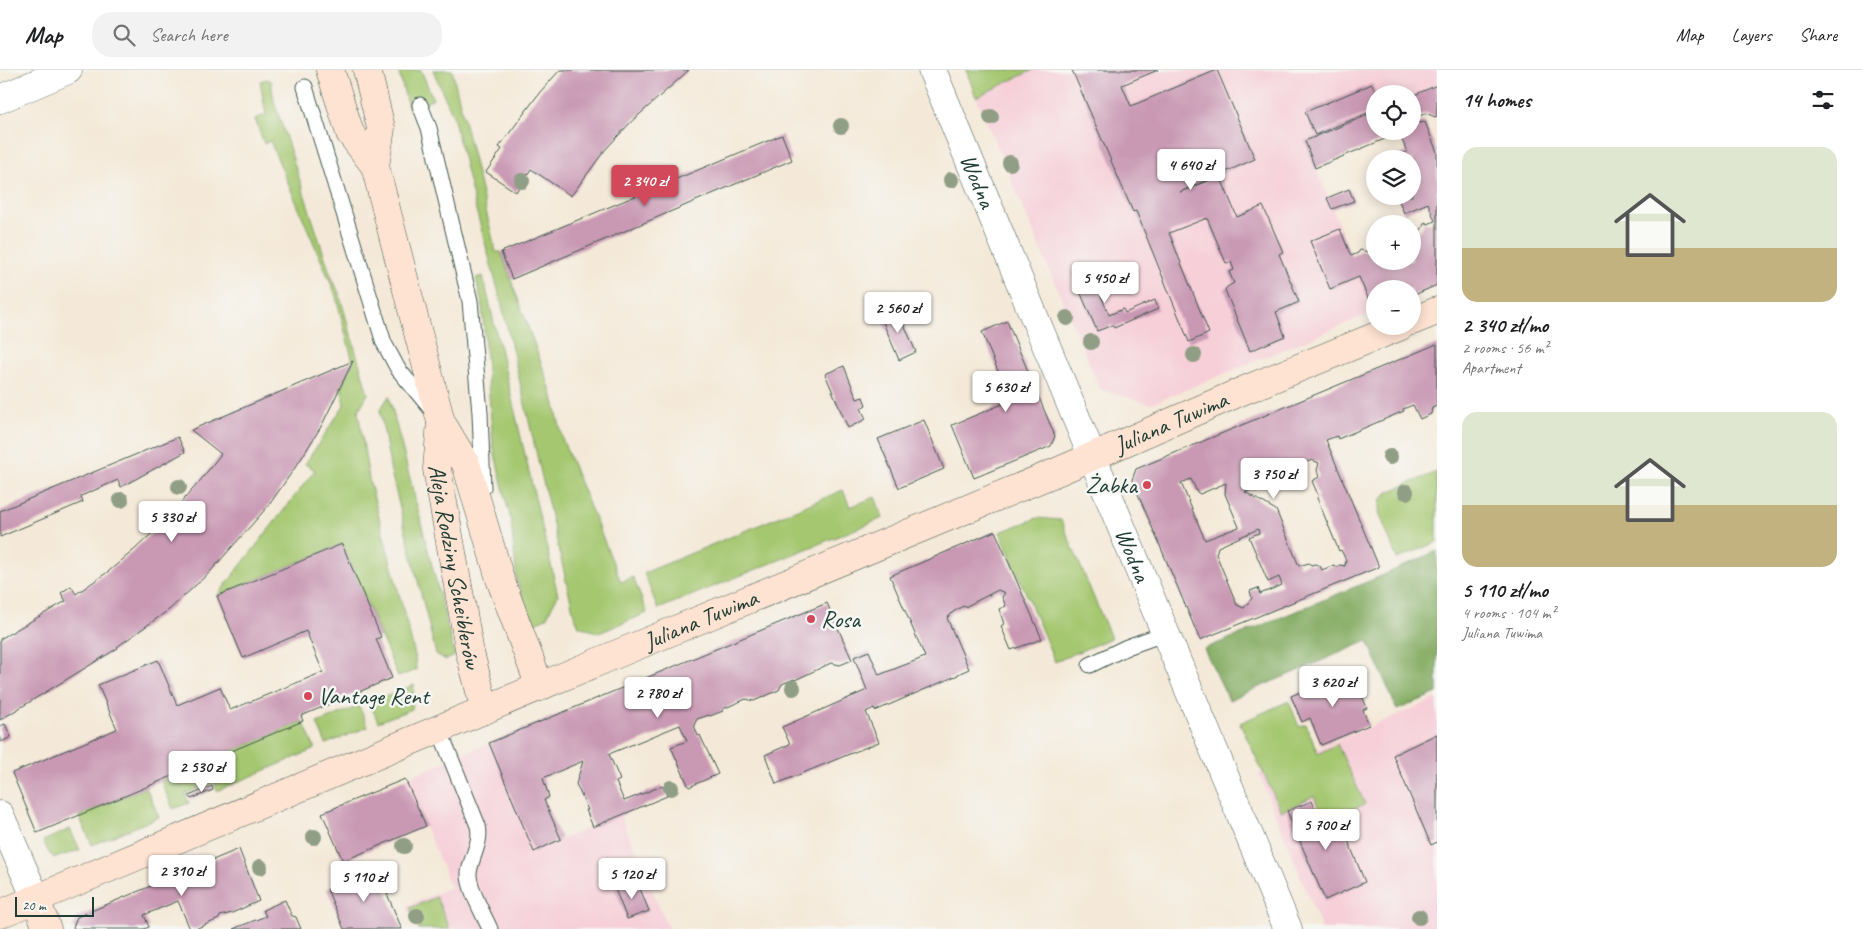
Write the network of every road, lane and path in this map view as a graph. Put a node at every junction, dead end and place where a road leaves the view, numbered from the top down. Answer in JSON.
{"nodes":[{"id":1,"x":68,"y":70,"type":"edge"},
{"id":2,"x":330,"y":70,"type":"edge"},
{"id":3,"x":367,"y":70,"type":"edge"},
{"id":4,"x":932,"y":70,"type":"edge"},
{"id":5,"x":306,"y":87,"type":"dead end"},
{"id":6,"x":0,"y":98,"type":"edge"},
{"id":7,"x":420,"y":105,"type":"dead end"},
{"id":8,"x":375,"y":166,"type":"junction"},
{"id":9,"x":1437,"y":311,"type":"edge"},
{"id":10,"x":1421,"y":318,"type":"edge"},
{"id":11,"x":1379,"y":335,"type":"edge"},
{"id":12,"x":441,"y":422,"type":"junction"},
{"id":13,"x":1092,"y":456,"type":"junction"},
{"id":14,"x":484,"y":529,"type":"junction"},
{"id":15,"x":1166,"y":633,"type":"junction"},
{"id":16,"x":1090,"y":665,"type":"dead end"},
{"id":17,"x":540,"y":687,"type":"junction"},
{"id":18,"x":485,"y":710,"type":"junction"},
{"id":19,"x":439,"y":729,"type":"junction"},
{"id":20,"x":0,"y":815,"type":"edge"},
{"id":21,"x":36,"y":899,"type":"junction"},
{"id":22,"x":0,"y":914,"type":"edge"},
{"id":23,"x":47,"y":929,"type":"edge"},
{"id":24,"x":490,"y":929,"type":"edge"},
{"id":25,"x":1288,"y":929,"type":"edge"}],
"edges":[{"from":1,"to":6,"type":"street"},
{"from":2,"to":8,"type":"street","name":"Aleja Rodziny Scheiblerów"},
{"from":3,"to":8,"type":"street","name":"Aleja Rodziny Scheiblerów"},
{"from":4,"to":13,"type":"street","name":"Wodna"},
{"from":5,"to":12,"type":"lane"},
{"from":7,"to":14,"type":"lane"},
{"from":8,"to":12,"type":"street","name":"Aleja Rodziny Scheiblerów"},
{"from":9,"to":10,"type":"street"},
{"from":11,"to":13,"type":"street","name":"Juliana Tuwima"},
{"from":12,"to":14,"type":"street","name":"Aleja Rodziny Scheiblerów"},
{"from":12,"to":18,"type":"street","name":"Aleja Rodziny Scheiblerów"},
{"from":13,"to":15,"type":"street","name":"Wodna"},
{"from":13,"to":17,"type":"street","name":"Juliana Tuwima"},
{"from":14,"to":17,"type":"street","name":"Aleja Rodziny Scheiblerów"},
{"from":15,"to":16,"type":"lane"},
{"from":15,"to":25,"type":"street","name":"Wodna"},
{"from":17,"to":18,"type":"street","name":"Juliana Tuwima"},
{"from":18,"to":19,"type":"street","name":"Juliana Tuwima"},
{"from":19,"to":21,"type":"street","name":"Juliana Tuwima"},
{"from":19,"to":24,"type":"lane"},
{"from":20,"to":21,"type":"street"},
{"from":21,"to":22,"type":"street","name":"Juliana Tuwima"},
{"from":21,"to":23,"type":"street"}]}
